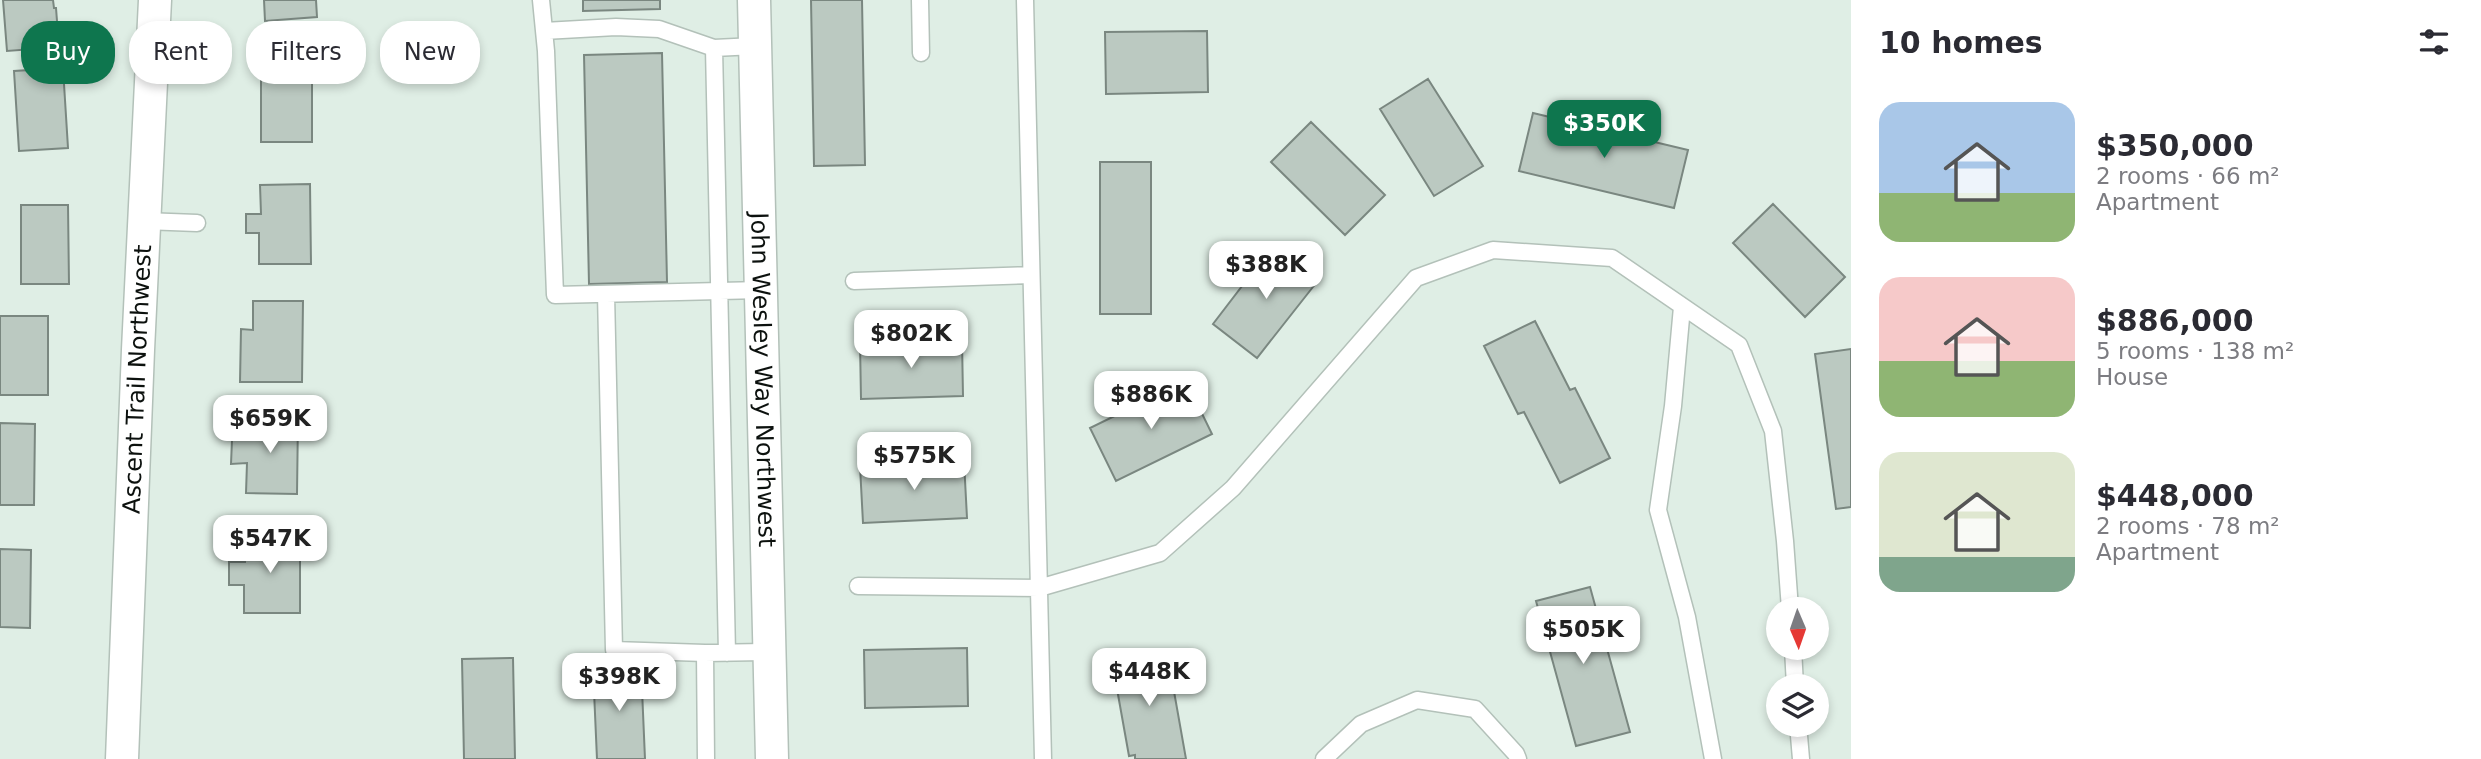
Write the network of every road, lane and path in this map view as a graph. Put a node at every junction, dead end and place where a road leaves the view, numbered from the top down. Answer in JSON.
{"nodes":[{"id":1,"x":155,"y":0,"type":"edge"},
{"id":2,"x":541,"y":0,"type":"edge"},
{"id":3,"x":754,"y":0,"type":"edge"},
{"id":4,"x":920,"y":0,"type":"edge"},
{"id":5,"x":1025,"y":0,"type":"edge"},
{"id":6,"x":544,"y":31,"type":"junction"},
{"id":7,"x":755,"y":46,"type":"junction"},
{"id":8,"x":714,"y":48,"type":"junction"},
{"id":9,"x":921,"y":53,"type":"dead end"},
{"id":10,"x":144,"y":221,"type":"junction"},
{"id":11,"x":197,"y":223,"type":"dead end"},
{"id":12,"x":1031,"y":275,"type":"junction"},
{"id":13,"x":854,"y":281,"type":"dead end"},
{"id":14,"x":761,"y":290,"type":"junction"},
{"id":15,"x":718,"y":292,"type":"junction"},
{"id":16,"x":606,"y":294,"type":"junction"},
{"id":17,"x":1682,"y":307,"type":"junction"},
{"id":18,"x":858,"y":586,"type":"dead end"},
{"id":19,"x":1039,"y":588,"type":"junction"},
{"id":20,"x":1789,"y":597,"type":"edge"},
{"id":21,"x":769,"y":652,"type":"junction"},
{"id":22,"x":705,"y":653,"type":"junction"},
{"id":23,"x":727,"y":653,"type":"junction"},
{"id":24,"x":1799,"y":737,"type":"edge"},
{"id":25,"x":122,"y":759,"type":"edge"},
{"id":26,"x":706,"y":759,"type":"edge"},
{"id":27,"x":772,"y":759,"type":"edge"},
{"id":28,"x":1043,"y":759,"type":"edge"},
{"id":29,"x":1324,"y":759,"type":"edge"},
{"id":30,"x":1518,"y":759,"type":"edge"},
{"id":31,"x":1713,"y":759,"type":"edge"},
{"id":32,"x":1801,"y":759,"type":"edge"}],
"edges":[{"from":1,"to":10,"type":"street","name":"Ascent Trail Northwest"},
{"from":2,"to":6,"type":"lane"},
{"from":3,"to":7,"type":"street","name":"John Wesley Way Northwest"},
{"from":4,"to":9,"type":"lane"},
{"from":5,"to":12,"type":"lane"},
{"from":6,"to":8,"type":"lane"},
{"from":6,"to":16,"type":"lane"},
{"from":7,"to":8,"type":"lane"},
{"from":7,"to":14,"type":"street","name":"John Wesley Way Northwest"},
{"from":8,"to":15,"type":"lane"},
{"from":10,"to":11,"type":"lane"},
{"from":10,"to":25,"type":"street","name":"Ascent Trail Northwest"},
{"from":12,"to":13,"type":"lane"},
{"from":12,"to":19,"type":"lane"},
{"from":14,"to":15,"type":"lane"},
{"from":14,"to":21,"type":"street","name":"John Wesley Way Northwest"},
{"from":15,"to":16,"type":"lane"},
{"from":15,"to":23,"type":"lane"},
{"from":16,"to":22,"type":"lane"},
{"from":17,"to":19,"type":"lane"},
{"from":17,"to":20,"type":"lane"},
{"from":17,"to":31,"type":"lane"},
{"from":18,"to":19,"type":"lane"},
{"from":19,"to":28,"type":"lane"},
{"from":21,"to":23,"type":"lane"},
{"from":21,"to":27,"type":"street","name":"John Wesley Way Northwest"},
{"from":22,"to":23,"type":"lane"},
{"from":22,"to":26,"type":"lane"},
{"from":24,"to":32,"type":"lane"},
{"from":29,"to":30,"type":"lane"}]}
